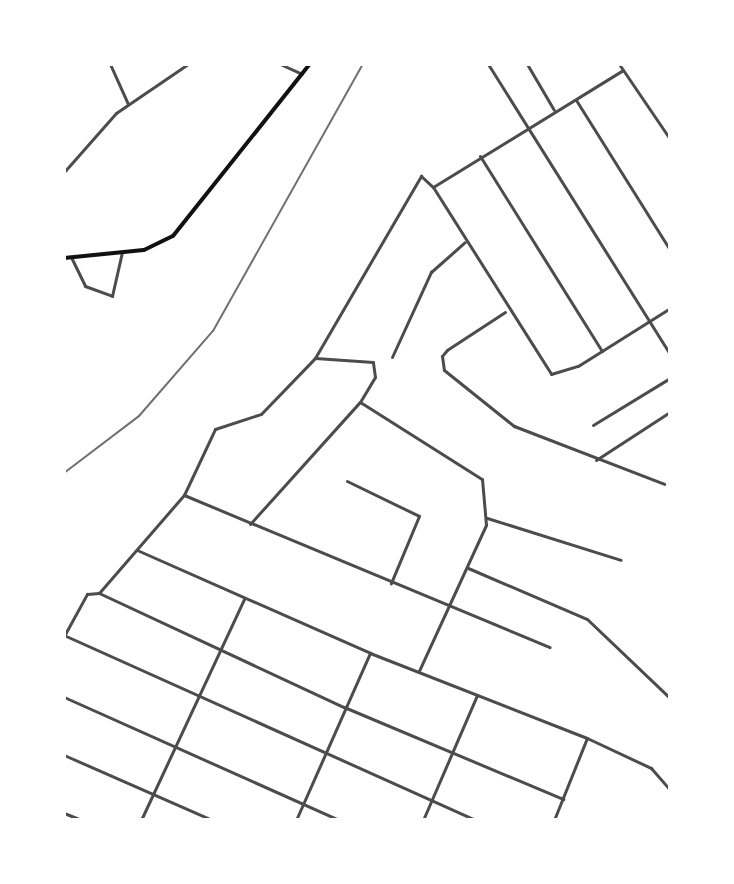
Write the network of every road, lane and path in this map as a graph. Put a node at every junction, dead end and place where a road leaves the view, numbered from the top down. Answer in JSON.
{"nodes":[{"id":1,"x":110,"y":64,"type":"edge"},
{"id":2,"x":185,"y":64,"type":"edge"},
{"id":3,"x":280,"y":64,"type":"edge"},
{"id":4,"x":310,"y":64,"type":"edge"},
{"id":5,"x":488,"y":64,"type":"edge"},
{"id":6,"x":527,"y":64,"type":"edge"},
{"id":7,"x":619,"y":64,"type":"edge"},
{"id":8,"x":623,"y":70,"type":"junction"},
{"id":9,"x":302,"y":74,"type":"junction"},
{"id":10,"x":576,"y":99,"type":"junction"},
{"id":11,"x":128,"y":104,"type":"junction"},
{"id":12,"x":554,"y":110,"type":"junction"},
{"id":13,"x":529,"y":126,"type":"junction"},
{"id":14,"x":670,"y":139,"type":"edge"},
{"id":15,"x":480,"y":156,"type":"junction"},
{"id":16,"x":64,"y":172,"type":"edge"},
{"id":17,"x":433,"y":187,"type":"junction"},
{"id":18,"x":465,"y":242,"type":"junction"},
{"id":19,"x":670,"y":250,"type":"edge"},
{"id":20,"x":122,"y":252,"type":"junction"},
{"id":21,"x":71,"y":257,"type":"junction"},
{"id":22,"x":64,"y":258,"type":"edge"},
{"id":23,"x":670,"y":308,"type":"edge"},
{"id":24,"x":507,"y":311,"type":"junction"},
{"id":25,"x":650,"y":320,"type":"junction"},
{"id":26,"x":602,"y":351,"type":"junction"},
{"id":27,"x":670,"y":354,"type":"edge"},
{"id":28,"x":392,"y":357,"type":"dead end"},
{"id":29,"x":315,"y":358,"type":"junction"},
{"id":30,"x":670,"y":378,"type":"edge"},
{"id":31,"x":360,"y":402,"type":"junction"},
{"id":32,"x":670,"y":412,"type":"edge"},
{"id":33,"x":593,"y":425,"type":"dead end"},
{"id":34,"x":596,"y":460,"type":"junction"},
{"id":35,"x":347,"y":481,"type":"dead end"},
{"id":36,"x":664,"y":484,"type":"dead end"},
{"id":37,"x":184,"y":495,"type":"junction"},
{"id":38,"x":487,"y":518,"type":"junction"},
{"id":39,"x":250,"y":524,"type":"junction"},
{"id":40,"x":137,"y":550,"type":"junction"},
{"id":41,"x":621,"y":560,"type":"dead end"},
{"id":42,"x":468,"y":568,"type":"junction"},
{"id":43,"x":391,"y":583,"type":"junction"},
{"id":44,"x":99,"y":593,"type":"junction"},
{"id":45,"x":245,"y":598,"type":"junction"},
{"id":46,"x":449,"y":608,"type":"junction"},
{"id":47,"x":64,"y":635,"type":"edge"},
{"id":48,"x":550,"y":647,"type":"dead end"},
{"id":49,"x":218,"y":650,"type":"junction"},
{"id":50,"x":370,"y":653,"type":"junction"},
{"id":51,"x":419,"y":671,"type":"junction"},
{"id":52,"x":477,"y":695,"type":"junction"},
{"id":53,"x":64,"y":697,"type":"edge"},
{"id":54,"x":200,"y":698,"type":"junction"},
{"id":55,"x":670,"y":698,"type":"edge"},
{"id":56,"x":344,"y":707,"type":"junction"},
{"id":57,"x":587,"y":738,"type":"junction"},
{"id":58,"x":178,"y":747,"type":"junction"},
{"id":59,"x":452,"y":754,"type":"junction"},
{"id":60,"x":64,"y":755,"type":"edge"},
{"id":61,"x":323,"y":755,"type":"junction"},
{"id":62,"x":670,"y":790,"type":"edge"},
{"id":63,"x":153,"y":794,"type":"junction"},
{"id":64,"x":431,"y":799,"type":"junction"},
{"id":65,"x":563,"y":799,"type":"junction"},
{"id":66,"x":303,"y":804,"type":"junction"},
{"id":67,"x":64,"y":813,"type":"edge"},
{"id":68,"x":81,"y":820,"type":"edge"},
{"id":69,"x":141,"y":820,"type":"edge"},
{"id":70,"x":212,"y":820,"type":"edge"},
{"id":71,"x":296,"y":820,"type":"edge"},
{"id":72,"x":339,"y":820,"type":"edge"},
{"id":73,"x":423,"y":820,"type":"edge"},
{"id":74,"x":475,"y":820,"type":"edge"},
{"id":75,"x":554,"y":820,"type":"edge"}],
"edges":[{"from":1,"to":11,"type":"street"},
{"from":2,"to":11,"type":"street"},
{"from":3,"to":9,"type":"street"},
{"from":4,"to":9,"type":"main road"},
{"from":5,"to":13,"type":"street"},
{"from":6,"to":12,"type":"street"},
{"from":7,"to":8,"type":"street"},
{"from":8,"to":10,"type":"street"},
{"from":8,"to":14,"type":"street"},
{"from":9,"to":20,"type":"main road"},
{"from":10,"to":12,"type":"street"},
{"from":10,"to":19,"type":"street"},
{"from":11,"to":16,"type":"street"},
{"from":12,"to":13,"type":"street"},
{"from":13,"to":15,"type":"street"},
{"from":13,"to":25,"type":"street"},
{"from":15,"to":17,"type":"street"},
{"from":15,"to":26,"type":"street"},
{"from":17,"to":18,"type":"street"},
{"from":17,"to":29,"type":"street"},
{"from":18,"to":24,"type":"street"},
{"from":18,"to":28,"type":"street"},
{"from":20,"to":21,"type":"main road"},
{"from":20,"to":21,"type":"street"},
{"from":21,"to":22,"type":"main road"},
{"from":23,"to":25,"type":"street"},
{"from":24,"to":26,"type":"street"},
{"from":24,"to":34,"type":"street"},
{"from":25,"to":26,"type":"street"},
{"from":25,"to":27,"type":"street"},
{"from":29,"to":31,"type":"street"},
{"from":29,"to":37,"type":"street"},
{"from":30,"to":33,"type":"street"},
{"from":31,"to":38,"type":"street"},
{"from":31,"to":39,"type":"street"},
{"from":32,"to":34,"type":"street"},
{"from":34,"to":36,"type":"street"},
{"from":35,"to":43,"type":"street"},
{"from":37,"to":39,"type":"street"},
{"from":37,"to":40,"type":"street"},
{"from":38,"to":41,"type":"street"},
{"from":38,"to":42,"type":"street"},
{"from":39,"to":43,"type":"street"},
{"from":40,"to":44,"type":"street"},
{"from":40,"to":45,"type":"street"},
{"from":42,"to":46,"type":"street"},
{"from":42,"to":55,"type":"street"},
{"from":43,"to":46,"type":"street"},
{"from":44,"to":47,"type":"street"},
{"from":44,"to":49,"type":"street"},
{"from":45,"to":49,"type":"street"},
{"from":45,"to":50,"type":"street"},
{"from":46,"to":48,"type":"street"},
{"from":46,"to":51,"type":"street"},
{"from":47,"to":54,"type":"street"},
{"from":49,"to":54,"type":"street"},
{"from":49,"to":56,"type":"street"},
{"from":50,"to":51,"type":"street"},
{"from":50,"to":56,"type":"street"},
{"from":51,"to":52,"type":"street"},
{"from":52,"to":57,"type":"street"},
{"from":52,"to":59,"type":"street"},
{"from":53,"to":58,"type":"street"},
{"from":54,"to":58,"type":"street"},
{"from":54,"to":61,"type":"street"},
{"from":56,"to":59,"type":"street"},
{"from":56,"to":61,"type":"street"},
{"from":57,"to":62,"type":"street"},
{"from":57,"to":65,"type":"street"},
{"from":58,"to":63,"type":"street"},
{"from":58,"to":66,"type":"street"},
{"from":59,"to":64,"type":"street"},
{"from":59,"to":65,"type":"street"},
{"from":60,"to":63,"type":"street"},
{"from":61,"to":64,"type":"street"},
{"from":61,"to":66,"type":"street"},
{"from":63,"to":69,"type":"street"},
{"from":63,"to":70,"type":"street"},
{"from":64,"to":73,"type":"street"},
{"from":64,"to":74,"type":"street"},
{"from":65,"to":75,"type":"street"},
{"from":66,"to":71,"type":"street"},
{"from":66,"to":72,"type":"street"},
{"from":67,"to":68,"type":"street"}]}
